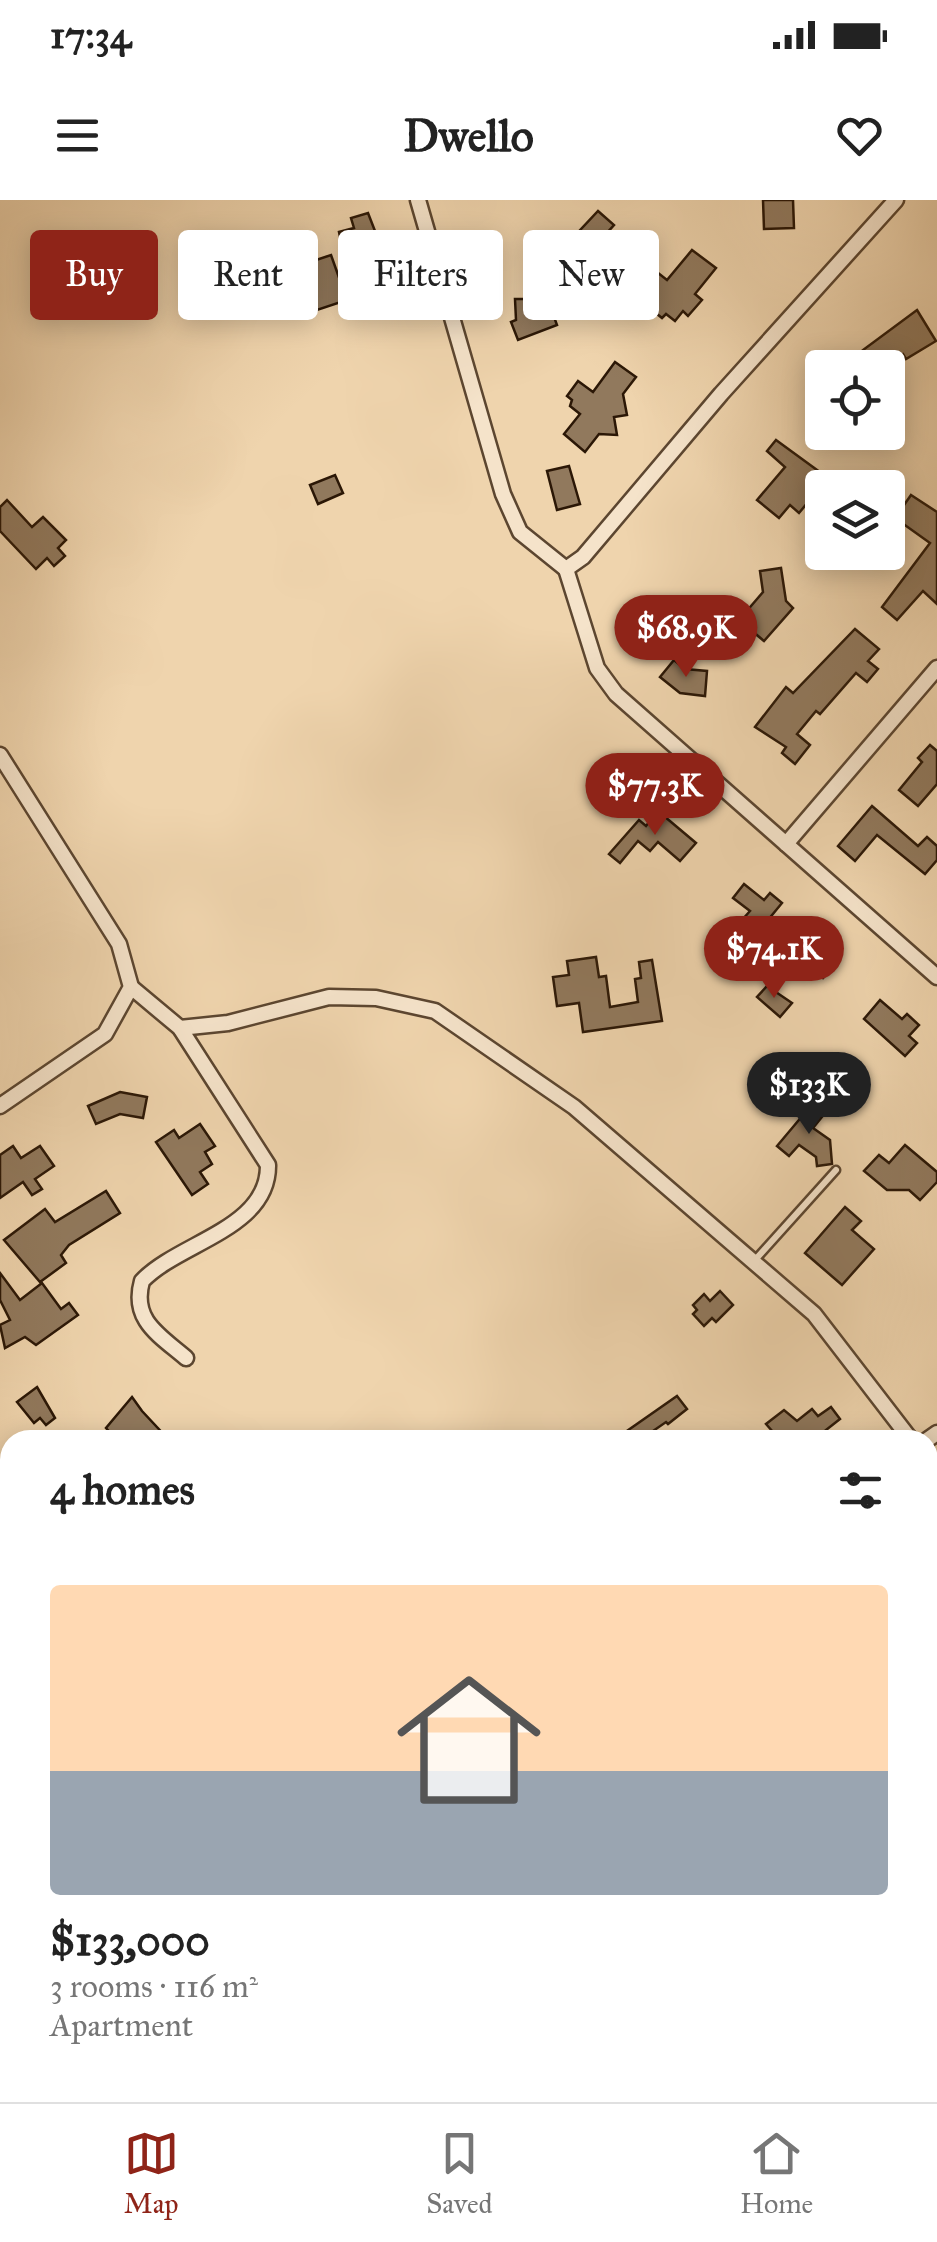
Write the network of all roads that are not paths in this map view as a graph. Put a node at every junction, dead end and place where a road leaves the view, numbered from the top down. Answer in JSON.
{"nodes":[{"id":1,"x":418,"y":200,"type":"edge"},
{"id":2,"x":896,"y":200,"type":"edge"},
{"id":3,"x":566,"y":569,"type":"junction"},
{"id":4,"x":937,"y":668,"type":"edge"},
{"id":5,"x":0,"y":755,"type":"edge"},
{"id":6,"x":786,"y":844,"type":"junction"},
{"id":7,"x":937,"y":977,"type":"edge"},
{"id":8,"x":132,"y":987,"type":"junction"},
{"id":9,"x":180,"y":1028,"type":"junction"},
{"id":10,"x":0,"y":1106,"type":"edge"},
{"id":11,"x":836,"y":1170,"type":"dead end"},
{"id":12,"x":754,"y":1261,"type":"junction"},
{"id":13,"x":186,"y":1358,"type":"dead end"},
{"id":14,"x":904,"y":1430,"type":"edge"}],
"edges":[{"from":1,"to":3,"type":"street"},
{"from":2,"to":3,"type":"street"},
{"from":3,"to":6,"type":"street"},
{"from":4,"to":6,"type":"street"},
{"from":5,"to":8,"type":"street"},
{"from":6,"to":7,"type":"street"},
{"from":8,"to":9,"type":"street"},
{"from":8,"to":10,"type":"street"},
{"from":9,"to":12,"type":"street"},
{"from":9,"to":13,"type":"street"},
{"from":11,"to":12,"type":"lane"},
{"from":12,"to":14,"type":"street"}]}
